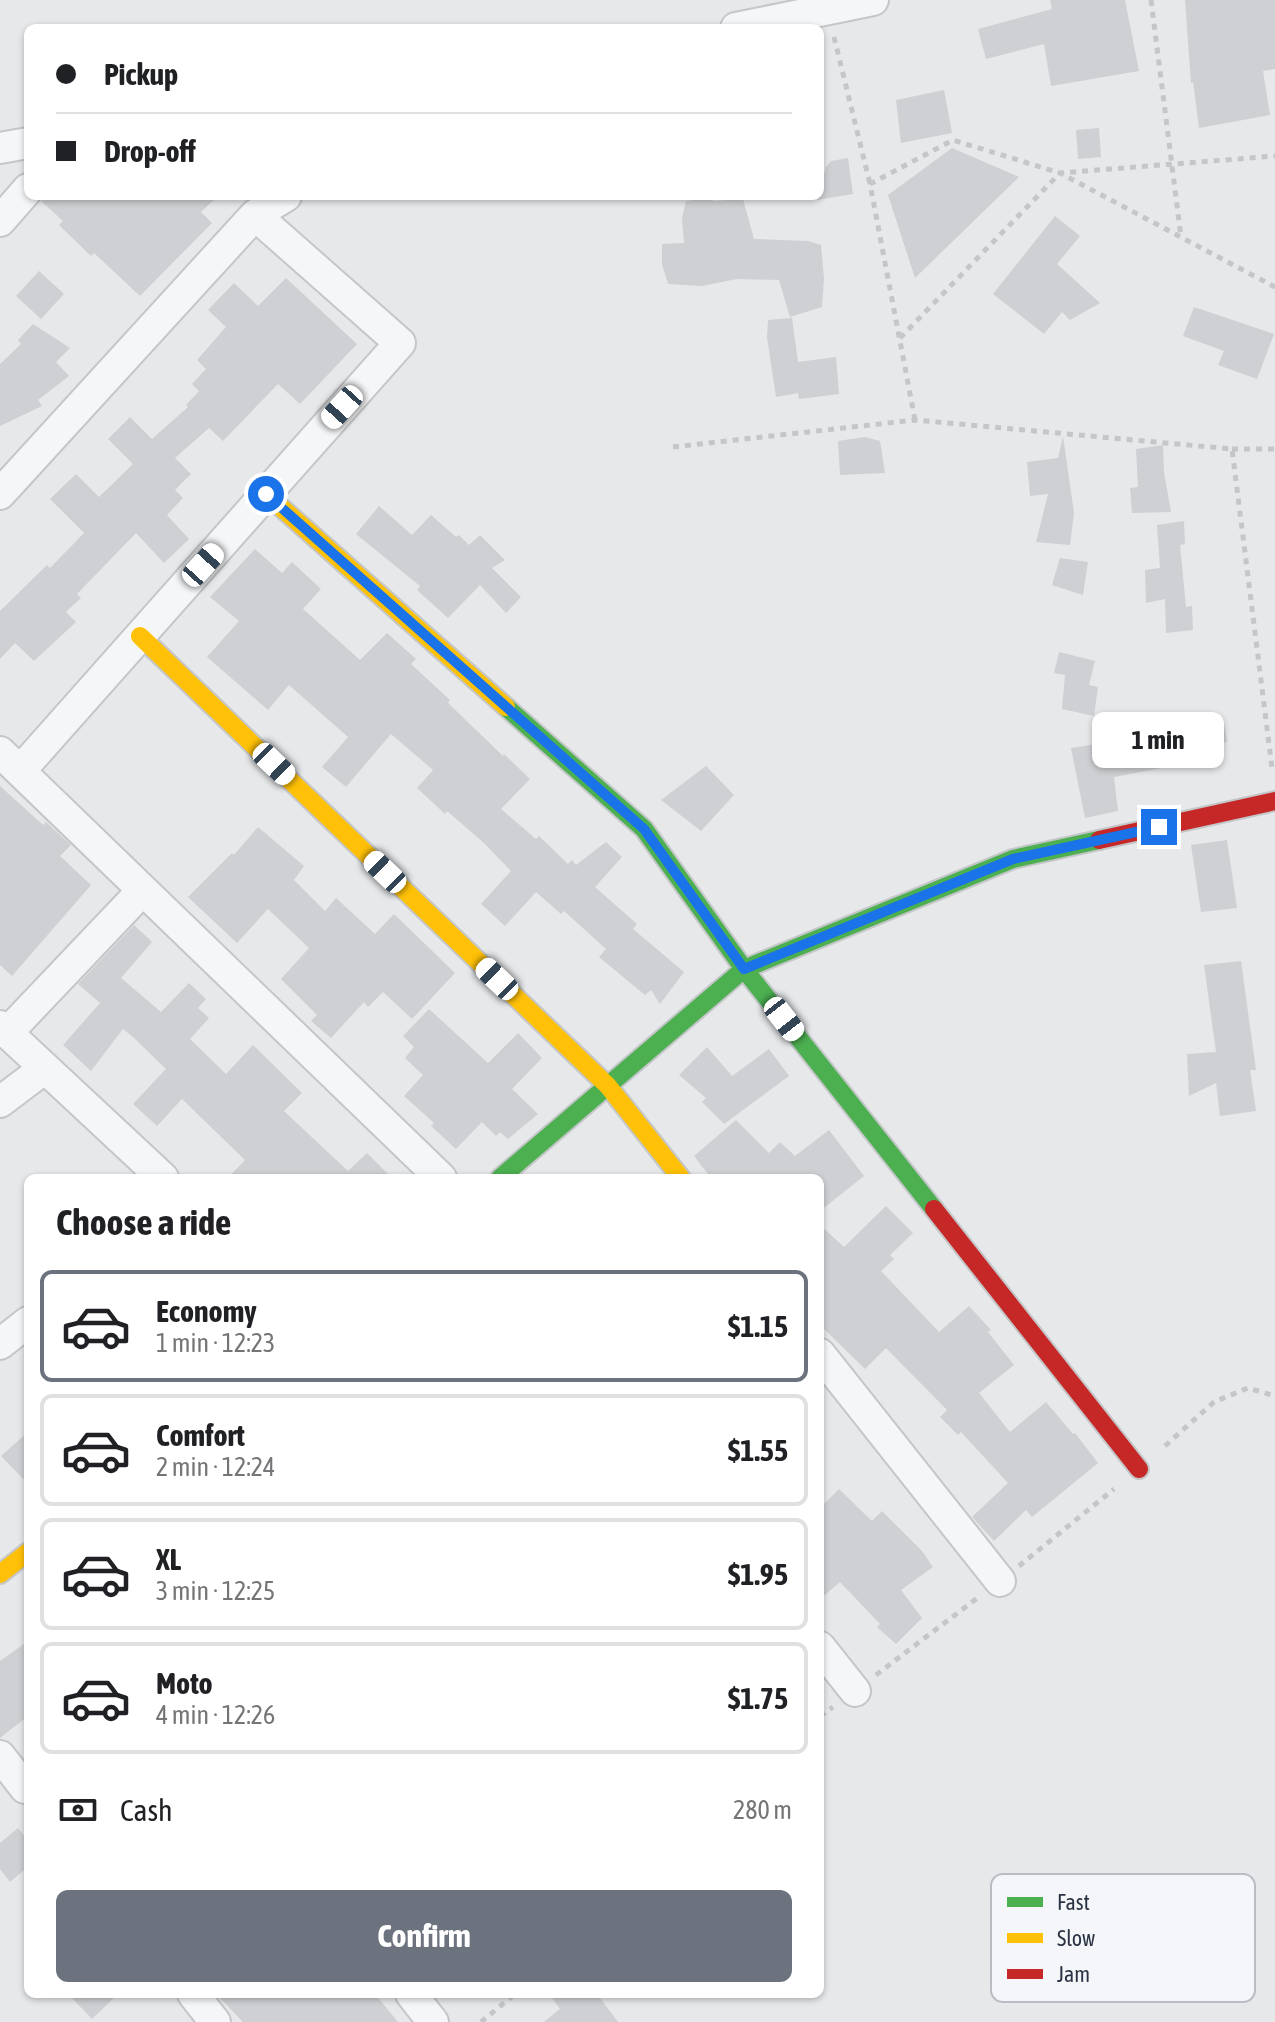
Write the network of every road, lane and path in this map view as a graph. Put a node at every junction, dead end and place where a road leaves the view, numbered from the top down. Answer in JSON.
{"nodes":[{"id":1,"x":873,"y":0,"type":"edge"},
{"id":2,"x":1151,"y":0,"type":"edge"},
{"id":3,"x":827,"y":9,"type":"junction"},
{"id":4,"x":755,"y":24,"type":"edge"},
{"id":5,"x":24,"y":144,"type":"edge"},
{"id":6,"x":0,"y":148,"type":"edge"},
{"id":7,"x":1275,"y":156,"type":"edge"},
{"id":8,"x":1172,"y":164,"type":"junction"},
{"id":9,"x":1060,"y":173,"type":"junction"},
{"id":10,"x":870,"y":184,"type":"junction"},
{"id":11,"x":24,"y":194,"type":"edge"},
{"id":12,"x":279,"y":200,"type":"edge"},
{"id":13,"x":255,"y":215,"type":"junction"},
{"id":14,"x":0,"y":221,"type":"edge"},
{"id":15,"x":1181,"y":238,"type":"junction"},
{"id":16,"x":1275,"y":287,"type":"edge"},
{"id":17,"x":899,"y":339,"type":"junction"},
{"id":18,"x":915,"y":420,"type":"junction"},
{"id":19,"x":673,"y":447,"type":"dead end"},
{"id":20,"x":1232,"y":449,"type":"junction"},
{"id":21,"x":1275,"y":449,"type":"edge"},
{"id":22,"x":0,"y":494,"type":"edge"},
{"id":23,"x":266,"y":494,"type":"junction"},
{"id":24,"x":140,"y":636,"type":"junction"},
{"id":25,"x":10,"y":761,"type":"edge"},
{"id":26,"x":1273,"y":774,"type":"dead end"},
{"id":27,"x":1275,"y":801,"type":"edge"},
{"id":28,"x":142,"y":891,"type":"junction"},
{"id":29,"x":744,"y":969,"type":"junction"},
{"id":30,"x":4,"y":1030,"type":"edge"},
{"id":31,"x":45,"y":1068,"type":"junction"},
{"id":32,"x":608,"y":1086,"type":"junction"},
{"id":33,"x":0,"y":1102,"type":"edge"},
{"id":34,"x":159,"y":1174,"type":"edge"},
{"id":35,"x":437,"y":1174,"type":"edge"},
{"id":36,"x":505,"y":1174,"type":"edge"},
{"id":37,"x":678,"y":1174,"type":"edge"},
{"id":38,"x":24,"y":1325,"type":"edge"},
{"id":39,"x":0,"y":1344,"type":"edge"},
{"id":40,"x":824,"y":1359,"type":"edge"},
{"id":41,"x":1275,"y":1396,"type":"edge"},
{"id":42,"x":1139,"y":1469,"type":"junction"},
{"id":43,"x":24,"y":1555,"type":"edge"},
{"id":44,"x":0,"y":1574,"type":"edge"},
{"id":45,"x":1000,"y":1581,"type":"junction"},
{"id":46,"x":824,"y":1652,"type":"edge"},
{"id":47,"x":855,"y":1691,"type":"junction"},
{"id":48,"x":824,"y":1713,"type":"edge"},
{"id":49,"x":0,"y":1756,"type":"edge"},
{"id":50,"x":24,"y":1784,"type":"edge"},
{"id":51,"x":196,"y":1998,"type":"edge"},
{"id":52,"x":414,"y":1998,"type":"edge"},
{"id":53,"x":510,"y":1998,"type":"edge"},
{"id":54,"x":215,"y":2022,"type":"edge"},
{"id":55,"x":433,"y":2022,"type":"edge"},
{"id":56,"x":481,"y":2022,"type":"edge"}],
"edges":[{"from":1,"to":3,"type":"street"},
{"from":2,"to":8,"type":"path"},
{"from":3,"to":4,"type":"street"},
{"from":3,"to":10,"type":"path"},
{"from":5,"to":6,"type":"street"},
{"from":7,"to":8,"type":"path"},
{"from":8,"to":9,"type":"path"},
{"from":8,"to":15,"type":"path"},
{"from":9,"to":10,"type":"path"},
{"from":9,"to":15,"type":"path"},
{"from":9,"to":17,"type":"path"},
{"from":10,"to":17,"type":"path"},
{"from":11,"to":14,"type":"street"},
{"from":12,"to":13,"type":"street"},
{"from":13,"to":22,"type":"street"},
{"from":13,"to":23,"type":"street"},
{"from":15,"to":16,"type":"path"},
{"from":17,"to":18,"type":"path"},
{"from":18,"to":19,"type":"path"},
{"from":18,"to":20,"type":"path"},
{"from":20,"to":21,"type":"path"},
{"from":20,"to":26,"type":"path"},
{"from":23,"to":24,"type":"street"},
{"from":23,"to":29,"type":"street"},
{"from":24,"to":25,"type":"street"},
{"from":24,"to":32,"type":"street"},
{"from":25,"to":28,"type":"street"},
{"from":27,"to":29,"type":"street"},
{"from":28,"to":30,"type":"street"},
{"from":28,"to":35,"type":"street"},
{"from":29,"to":32,"type":"street"},
{"from":29,"to":42,"type":"street"},
{"from":30,"to":31,"type":"street"},
{"from":31,"to":33,"type":"street"},
{"from":31,"to":34,"type":"street"},
{"from":32,"to":36,"type":"street"},
{"from":32,"to":37,"type":"street"},
{"from":38,"to":39,"type":"street"},
{"from":40,"to":45,"type":"street"},
{"from":41,"to":42,"type":"path"},
{"from":42,"to":45,"type":"path"},
{"from":43,"to":44,"type":"street"},
{"from":45,"to":47,"type":"path"},
{"from":46,"to":47,"type":"street"},
{"from":47,"to":48,"type":"path"},
{"from":49,"to":50,"type":"street"},
{"from":51,"to":54,"type":"street"},
{"from":52,"to":55,"type":"street"},
{"from":53,"to":56,"type":"path"}]}
